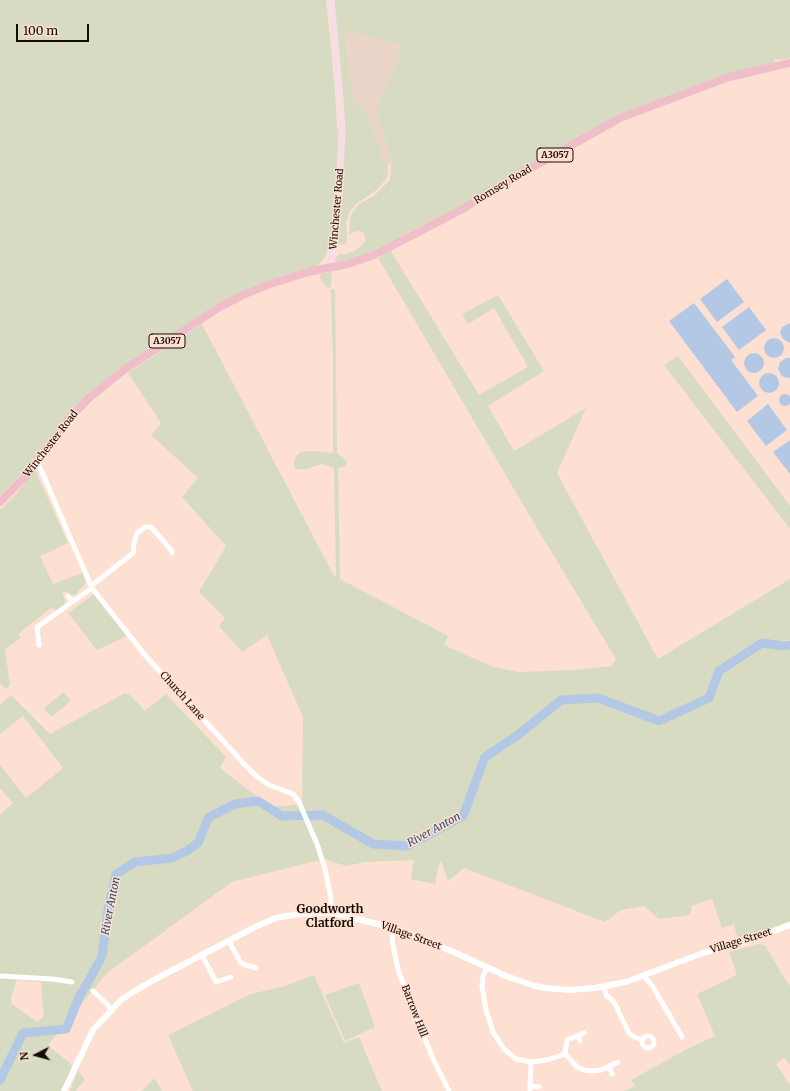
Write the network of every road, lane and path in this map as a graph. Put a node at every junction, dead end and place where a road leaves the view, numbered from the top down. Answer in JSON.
{"nodes":[{"id":1,"x":331,"y":0,"type":"edge"},
{"id":2,"x":790,"y":63,"type":"edge"},
{"id":3,"x":329,"y":267,"type":"junction"},
{"id":4,"x":38,"y":463,"type":"junction"},
{"id":5,"x":0,"y":502,"type":"edge"},
{"id":6,"x":172,"y":552,"type":"dead end"},
{"id":7,"x":92,"y":587,"type":"junction"},
{"id":8,"x":68,"y":596,"type":"dead end"},
{"id":9,"x":72,"y":601,"type":"junction"},
{"id":10,"x":39,"y":645,"type":"dead end"},
{"id":11,"x":330,"y":913,"type":"junction"},
{"id":12,"x":790,"y":925,"type":"edge"},
{"id":13,"x":394,"y":928,"type":"junction"},
{"id":14,"x":229,"y":941,"type":"junction"},
{"id":15,"x":202,"y":955,"type":"junction"},
{"id":16,"x":256,"y":968,"type":"dead end"},
{"id":17,"x":487,"y":968,"type":"junction"},
{"id":18,"x":0,"y":976,"type":"edge"},
{"id":19,"x":644,"y":976,"type":"junction"},
{"id":20,"x":231,"y":977,"type":"dead end"},
{"id":21,"x":72,"y":982,"type":"dead end"},
{"id":22,"x":604,"y":986,"type":"junction"},
{"id":23,"x":93,"y":991,"type":"dead end"},
{"id":24,"x":112,"y":1009,"type":"junction"},
{"id":25,"x":584,"y":1033,"type":"dead end"},
{"id":26,"x":578,"y":1035,"type":"junction"},
{"id":27,"x":682,"y":1037,"type":"dead end"},
{"id":28,"x":642,"y":1040,"type":"dead end"},
{"id":29,"x":580,"y":1041,"type":"dead end"},
{"id":30,"x":565,"y":1054,"type":"junction"},
{"id":31,"x":531,"y":1062,"type":"junction"},
{"id":32,"x":618,"y":1062,"type":"dead end"},
{"id":33,"x":609,"y":1067,"type":"junction"},
{"id":34,"x":612,"y":1074,"type":"dead end"},
{"id":35,"x":539,"y":1086,"type":"dead end"},
{"id":36,"x":530,"y":1089,"type":"edge"},
{"id":37,"x":64,"y":1091,"type":"edge"},
{"id":38,"x":449,"y":1091,"type":"edge"}],
"edges":[{"from":1,"to":3,"type":"main road","name":"Winchester Road"},
{"from":2,"to":3,"type":"main road","name":"Romsey Road","number":"A3057"},
{"from":3,"to":4,"type":"main road","name":"Winchester Road","number":"A3057"},
{"from":4,"to":5,"type":"main road","name":"Winchester Road","number":"A3057"},
{"from":4,"to":7,"type":"street","name":"Church Lane"},
{"from":6,"to":7,"type":"street"},
{"from":7,"to":9,"type":"street"},
{"from":7,"to":11,"type":"street","name":"Church Lane"},
{"from":8,"to":9,"type":"street"},
{"from":9,"to":10,"type":"street"},
{"from":11,"to":13,"type":"street","name":"Village Street"},
{"from":11,"to":14,"type":"street","name":"Village Street"},
{"from":12,"to":19,"type":"street","name":"Village Street"},
{"from":13,"to":17,"type":"street","name":"Village Street"},
{"from":13,"to":38,"type":"street","name":"Barrow Hill"},
{"from":14,"to":15,"type":"street","name":"Village Street"},
{"from":14,"to":16,"type":"street"},
{"from":15,"to":20,"type":"street"},
{"from":15,"to":24,"type":"street","name":"Village Street"},
{"from":17,"to":22,"type":"street","name":"Village Street"},
{"from":17,"to":31,"type":"street"},
{"from":18,"to":21,"type":"street"},
{"from":19,"to":22,"type":"street","name":"Village Street"},
{"from":19,"to":27,"type":"street"},
{"from":22,"to":28,"type":"street"},
{"from":23,"to":24,"type":"street"},
{"from":24,"to":37,"type":"street","name":"Village Street"},
{"from":25,"to":26,"type":"street"},
{"from":26,"to":29,"type":"street"},
{"from":26,"to":30,"type":"street"},
{"from":30,"to":31,"type":"street"},
{"from":30,"to":33,"type":"street"},
{"from":31,"to":36,"type":"street"},
{"from":32,"to":33,"type":"street"},
{"from":33,"to":34,"type":"street"},
{"from":35,"to":36,"type":"street"}]}
